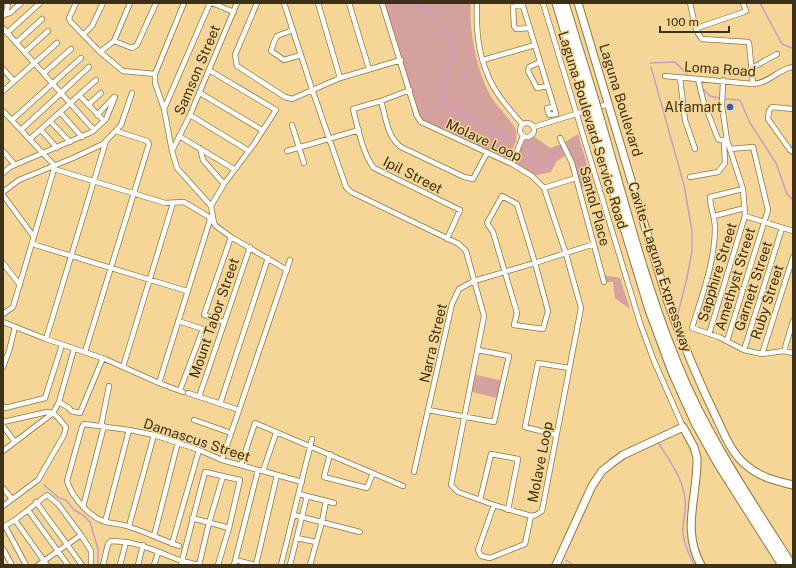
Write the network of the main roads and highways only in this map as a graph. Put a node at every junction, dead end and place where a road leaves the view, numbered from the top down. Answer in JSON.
{"nodes":[{"id":1,"x":557,"y":3,"type":"edge"},
{"id":2,"x":564,"y":3,"type":"edge"},
{"id":3,"x":578,"y":3,"type":"edge"},
{"id":4,"x":589,"y":98,"type":"junction"},
{"id":5,"x":597,"y":122,"type":"junction"},
{"id":6,"x":793,"y":485,"type":"edge"},
{"id":7,"x":556,"y":565,"type":"edge"},
{"id":8,"x":701,"y":565,"type":"edge"},
{"id":9,"x":782,"y":565,"type":"edge"},
{"id":10,"x":791,"y":565,"type":"edge"}],
"edges":[{"from":1,"to":4,"type":"highway","name":"Cavite–Laguna Expressway"},
{"from":2,"to":4,"type":"highway","name":"Cavite–Laguna Expressway"},
{"from":3,"to":6,"type":"main road","name":"Laguna Boulevard"},
{"from":4,"to":5,"type":"highway","name":"Cavite–Laguna Expressway","bridge":true},
{"from":5,"to":9,"type":"highway","name":"Cavite–Laguna Expressway"},
{"from":5,"to":10,"type":"highway","name":"Cavite–Laguna Expressway"},
{"from":7,"to":8,"type":"main road"}]}
